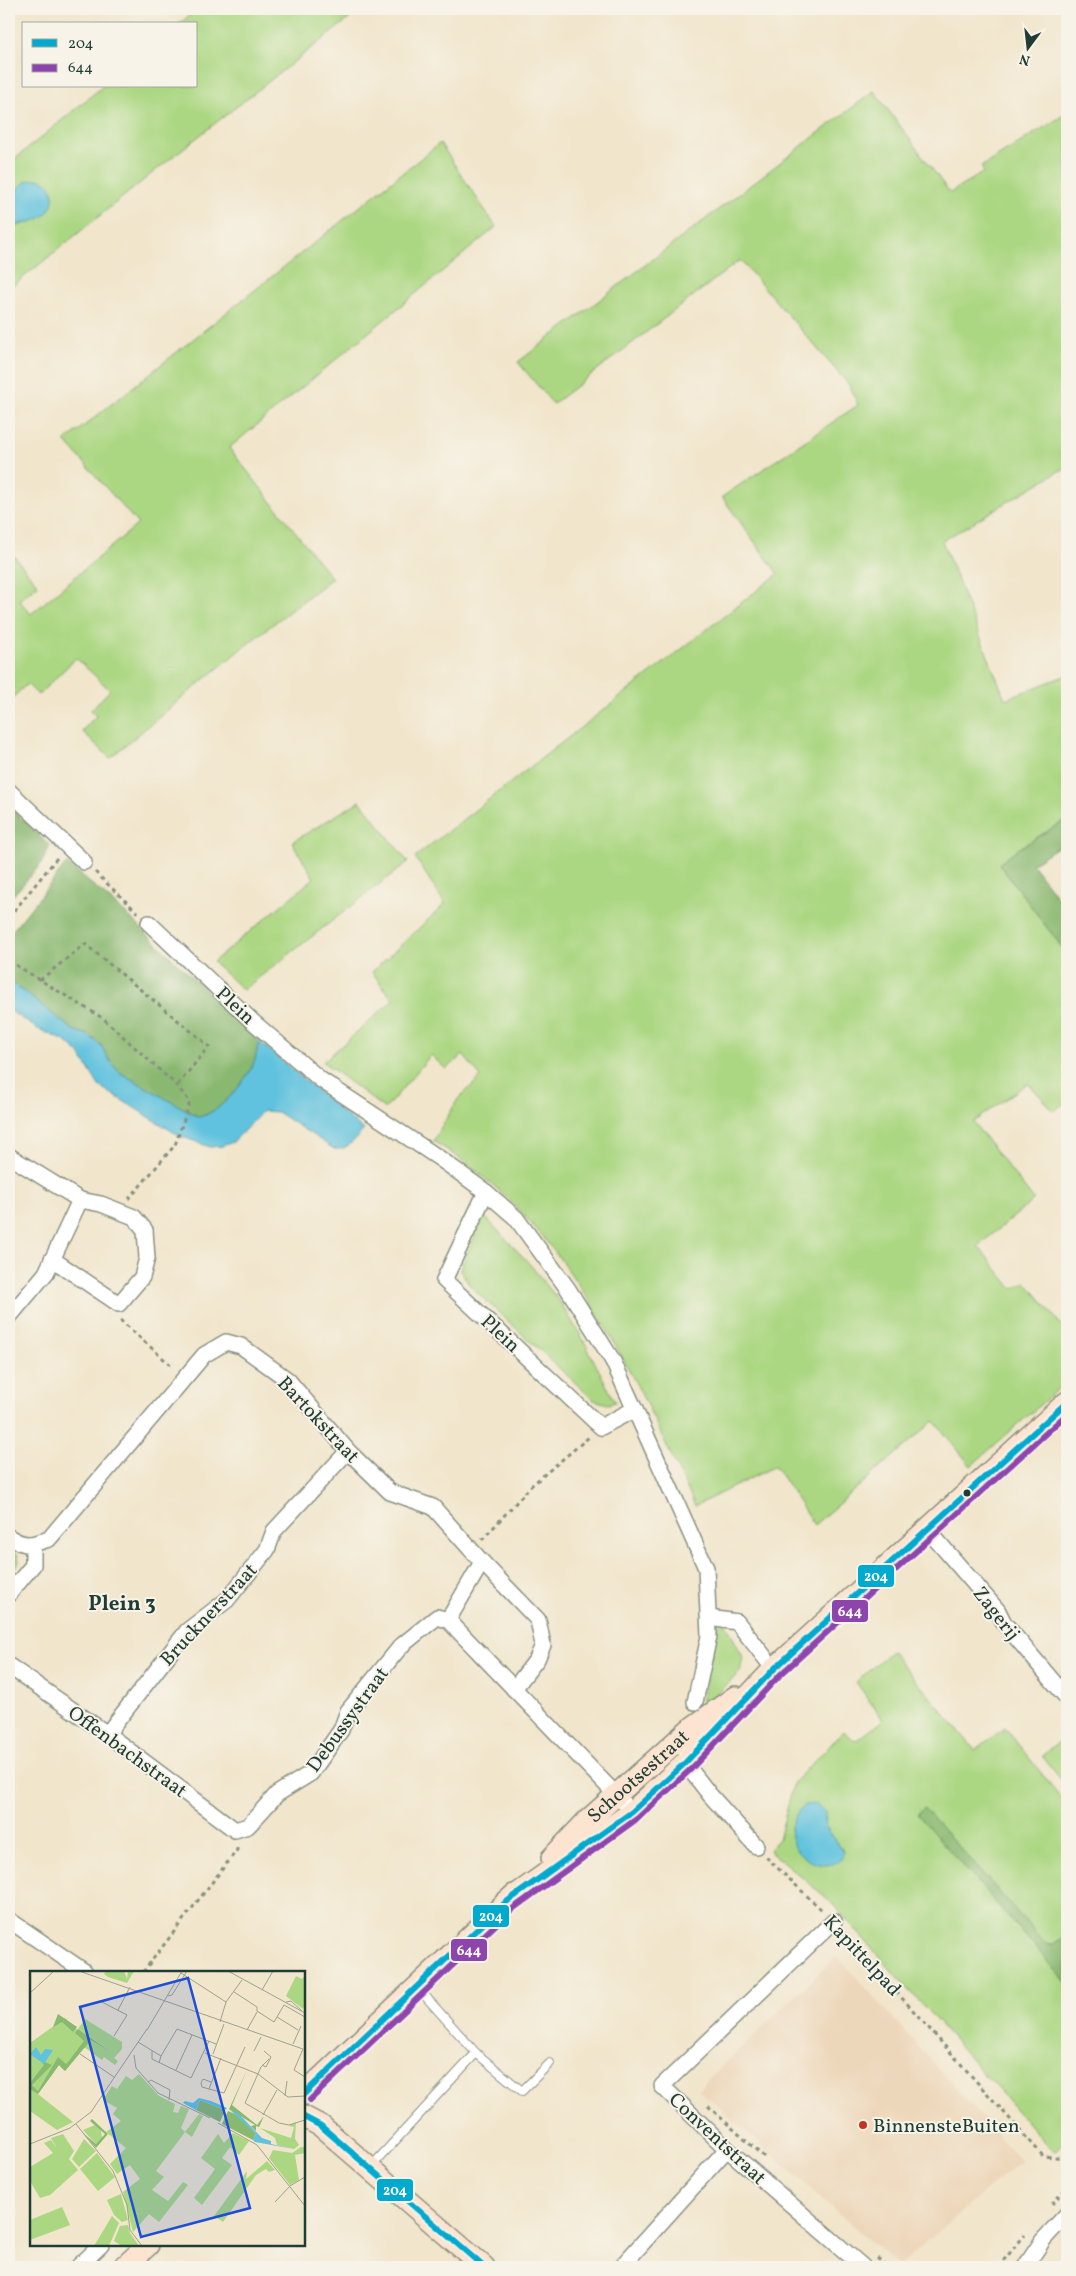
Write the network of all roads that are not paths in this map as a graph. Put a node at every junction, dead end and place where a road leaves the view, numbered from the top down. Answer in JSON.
{"nodes":[{"id":1,"x":9,"y":791,"type":"edge"},
{"id":2,"x":84,"y":862,"type":"road end"},
{"id":3,"x":149,"y":923,"type":"road end"},
{"id":4,"x":9,"y":1156,"type":"edge"},
{"id":5,"x":486,"y":1192,"type":"junction"},
{"id":6,"x":80,"y":1200,"type":"junction"},
{"id":7,"x":52,"y":1259,"type":"junction"},
{"id":8,"x":9,"y":1317,"type":"edge"},
{"id":9,"x":1067,"y":1402,"type":"edge"},
{"id":10,"x":635,"y":1410,"type":"junction"},
{"id":11,"x":348,"y":1451,"type":"junction"},
{"id":12,"x":927,"y":1529,"type":"junction"},
{"id":13,"x":9,"y":1537,"type":"edge"},
{"id":14,"x":33,"y":1544,"type":"junction"},
{"id":15,"x":477,"y":1557,"type":"junction"},
{"id":16,"x":9,"y":1594,"type":"edge"},
{"id":17,"x":709,"y":1618,"type":"junction"},
{"id":18,"x":448,"y":1620,"type":"junction"},
{"id":19,"x":9,"y":1666,"type":"edge"},
{"id":20,"x":766,"y":1676,"type":"junction"},
{"id":21,"x":514,"y":1689,"type":"junction"},
{"id":22,"x":1067,"y":1698,"type":"edge"},
{"id":23,"x":694,"y":1702,"type":"dead end"},
{"id":24,"x":689,"y":1730,"type":"junction"},
{"id":25,"x":107,"y":1734,"type":"junction"},
{"id":26,"x":685,"y":1763,"type":"junction"},
{"id":27,"x":616,"y":1795,"type":"junction"},
{"id":28,"x":632,"y":1812,"type":"junction"},
{"id":29,"x":241,"y":1828,"type":"joint"},
{"id":30,"x":756,"y":1846,"type":"road end"},
{"id":31,"x":505,"y":1903,"type":"junction"},
{"id":32,"x":9,"y":1920,"type":"edge"},
{"id":33,"x":834,"y":1921,"type":"road end"},
{"id":34,"x":84,"y":1971,"type":"edge"},
{"id":35,"x":417,"y":1987,"type":"junction"},
{"id":36,"x":476,"y":2053,"type":"junction"},
{"id":37,"x":550,"y":2063,"type":"dead end"},
{"id":38,"x":305,"y":2093,"type":"edge"},
{"id":39,"x":305,"y":2118,"type":"edge"},
{"id":40,"x":728,"y":2149,"type":"junction"},
{"id":41,"x":369,"y":2169,"type":"junction"},
{"id":42,"x":1067,"y":2214,"type":"edge"},
{"id":43,"x":100,"y":2246,"type":"edge"},
{"id":44,"x":147,"y":2246,"type":"edge"},
{"id":45,"x":78,"y":2267,"type":"edge"},
{"id":46,"x":124,"y":2267,"type":"edge"},
{"id":47,"x":484,"y":2267,"type":"edge"},
{"id":48,"x":621,"y":2267,"type":"edge"},
{"id":49,"x":863,"y":2267,"type":"edge"},
{"id":50,"x":1025,"y":2267,"type":"edge"}],
"edges":[{"from":1,"to":2,"type":"street"},
{"from":3,"to":5,"type":"street","name":"Plein"},
{"from":4,"to":6,"type":"street"},
{"from":5,"to":10,"type":"street","name":"Plein"},
{"from":5,"to":10,"type":"street","name":"Plein"},
{"from":6,"to":7,"type":"street"},
{"from":6,"to":7,"type":"street"},
{"from":7,"to":8,"type":"street"},
{"from":9,"to":12,"type":"main road","name":"Schootsestraat"},
{"from":10,"to":17,"type":"street","name":"Plein"},
{"from":11,"to":14,"type":"street","name":"Bartokstraat"},
{"from":11,"to":15,"type":"street","name":"Bartokstraat"},
{"from":11,"to":25,"type":"street","name":"Brucknerstraat"},
{"from":12,"to":20,"type":"main road","name":"Schootsestraat"},
{"from":12,"to":22,"type":"street","name":"Zagerij"},
{"from":13,"to":14,"type":"street"},
{"from":14,"to":16,"type":"street"},
{"from":15,"to":18,"type":"street"},
{"from":15,"to":21,"type":"street","name":"Bartokstraat"},
{"from":17,"to":20,"type":"street"},
{"from":17,"to":23,"type":"street","name":"Plein"},
{"from":18,"to":21,"type":"street"},
{"from":18,"to":29,"type":"street","name":"Debussystraat"},
{"from":19,"to":25,"type":"street","name":"Offenbachstraat"},
{"from":20,"to":24,"type":"main road","name":"Schootsestraat"},
{"from":20,"to":26,"type":"main road","name":"Schootsestraat"},
{"from":21,"to":27,"type":"street"},
{"from":24,"to":26,"type":"street"},
{"from":24,"to":27,"type":"main road","name":"Schootsestraat"},
{"from":25,"to":29,"type":"street","name":"Offenbachstraat"},
{"from":26,"to":28,"type":"main road","name":"Schootsestraat"},
{"from":26,"to":30,"type":"street"},
{"from":27,"to":28,"type":"street"},
{"from":27,"to":31,"type":"main road","name":"Schootsestraat"},
{"from":28,"to":31,"type":"main road","name":"Schootsestraat"},
{"from":31,"to":35,"type":"main road","name":"Schootsestraat"},
{"from":32,"to":34,"type":"street"},
{"from":33,"to":40,"type":"street","name":"Conventstraat"},
{"from":35,"to":36,"type":"lane"},
{"from":35,"to":38,"type":"main road","name":"Schootsestraat"},
{"from":36,"to":37,"type":"lane"},
{"from":36,"to":41,"type":"lane"},
{"from":39,"to":41,"type":"main road"},
{"from":40,"to":48,"type":"street"},
{"from":40,"to":49,"type":"street","name":"Conventstraat"},
{"from":41,"to":47,"type":"main road"},
{"from":42,"to":50,"type":"street"},
{"from":43,"to":45,"type":"street"},
{"from":44,"to":46,"type":"main road"}]}
